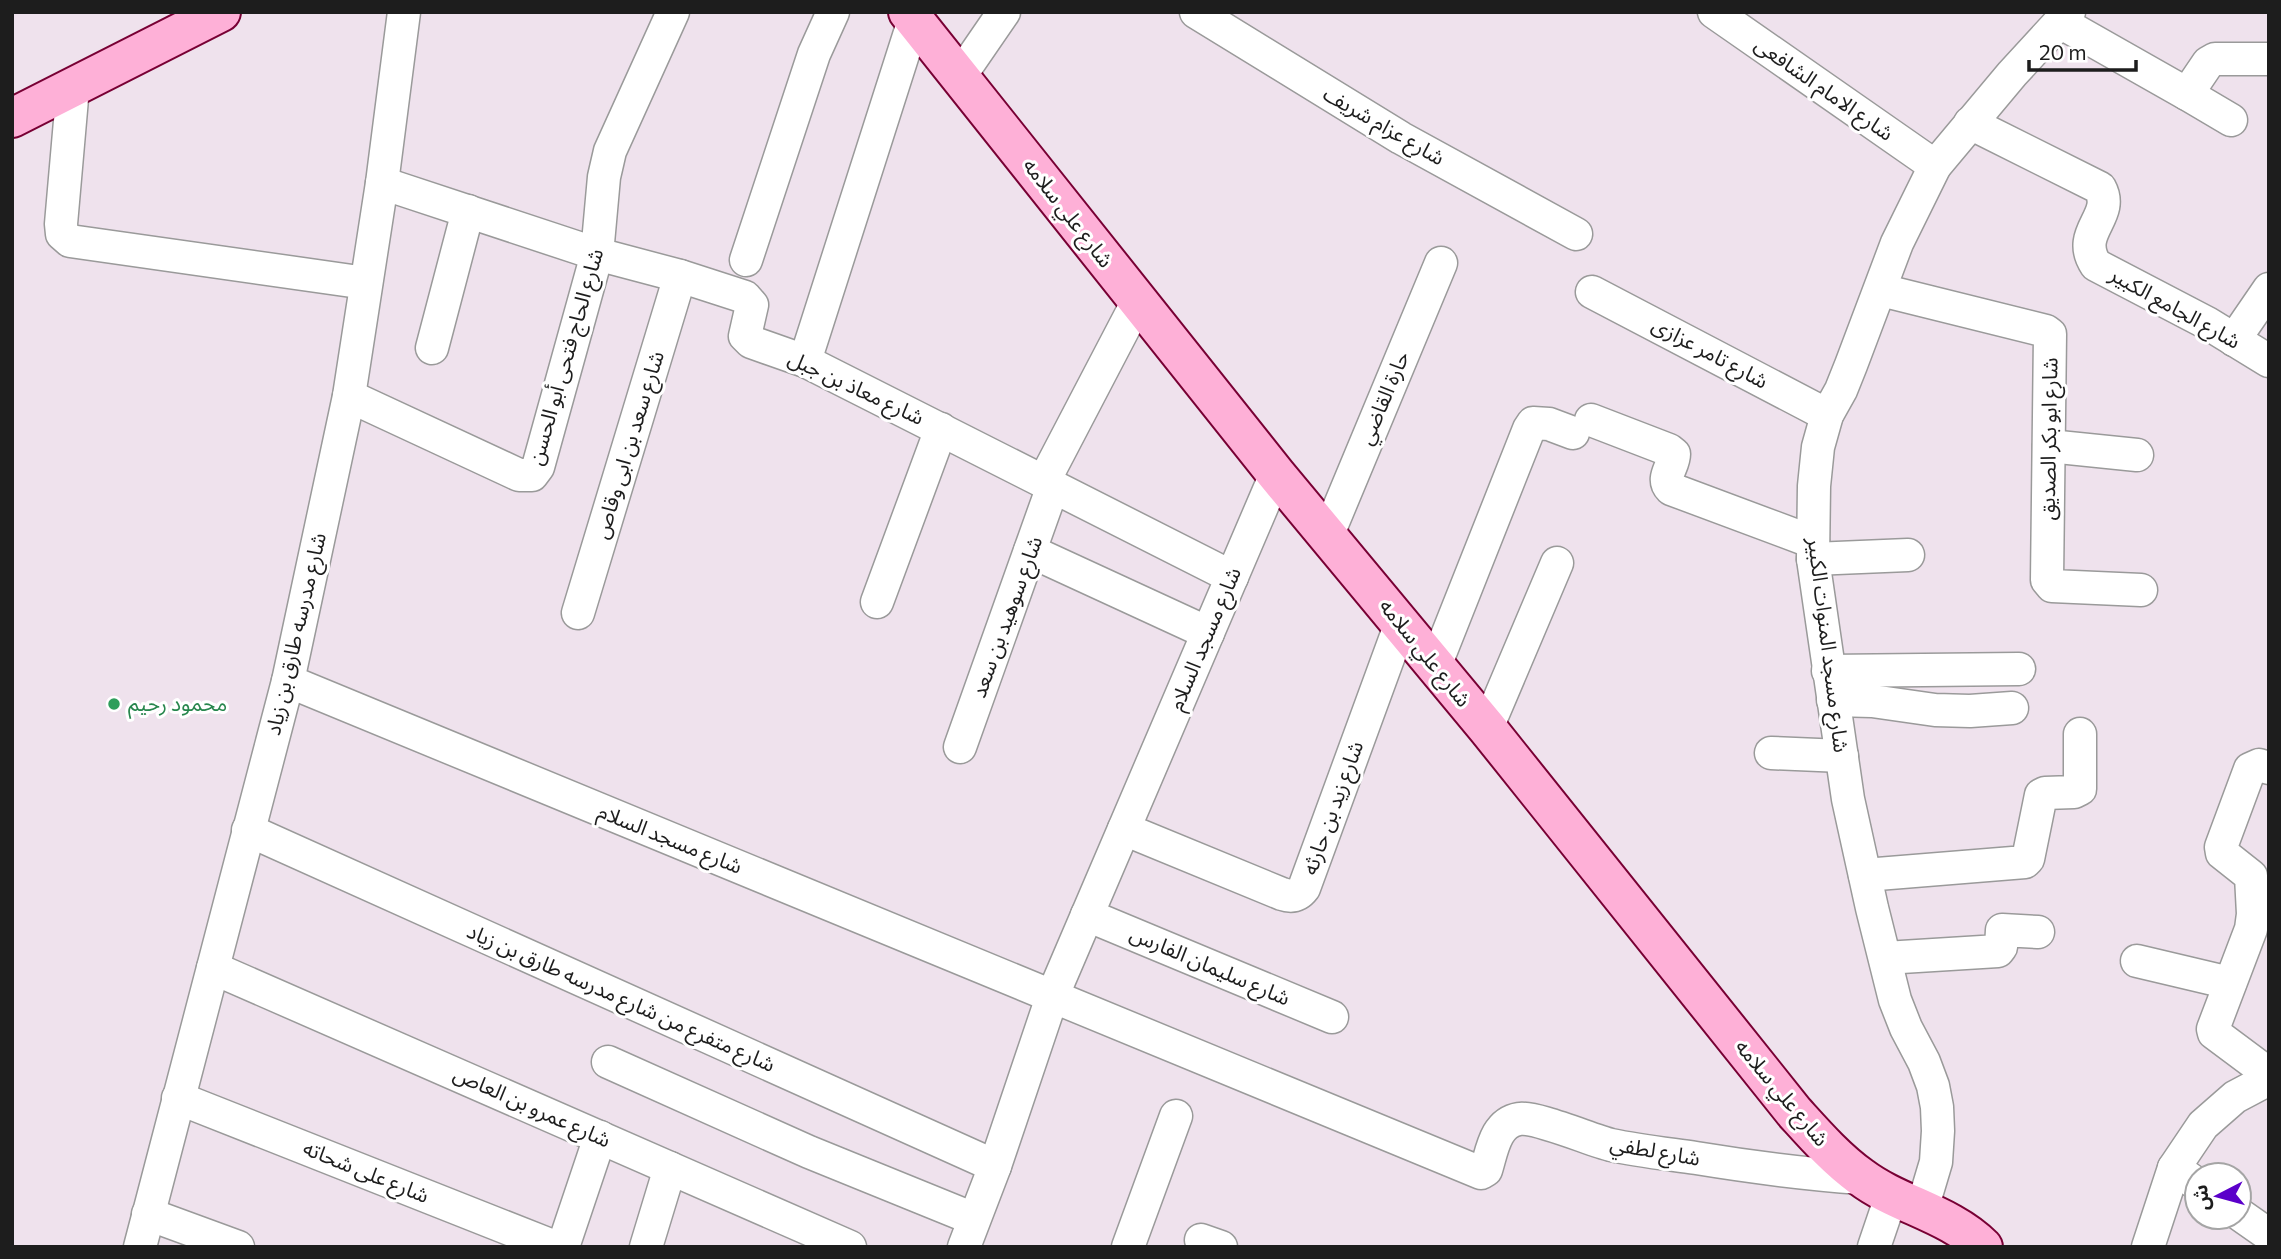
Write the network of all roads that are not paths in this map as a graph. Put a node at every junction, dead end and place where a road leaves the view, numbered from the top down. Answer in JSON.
{"nodes":[{"id":1,"x":220,"y":12,"type":"edge"},
{"id":2,"x":404,"y":12,"type":"edge"},
{"id":3,"x":673,"y":12,"type":"edge"},
{"id":4,"x":832,"y":12,"type":"edge"},
{"id":5,"x":1004,"y":12,"type":"edge"},
{"id":6,"x":1196,"y":12,"type":"edge"},
{"id":7,"x":1714,"y":12,"type":"edge"},
{"id":8,"x":911,"y":16,"type":"edge"},
{"id":9,"x":2064,"y":17,"type":"edge"},
{"id":10,"x":2269,"y":59,"type":"edge"},
{"id":11,"x":960,"y":76,"type":"junction"},
{"id":12,"x":73,"y":87,"type":"junction"},
{"id":13,"x":2187,"y":94,"type":"junction"},
{"id":14,"x":12,"y":118,"type":"edge"},
{"id":15,"x":2231,"y":120,"type":"dead end"},
{"id":16,"x":1970,"y":122,"type":"junction"},
{"id":17,"x":1935,"y":166,"type":"junction"},
{"id":18,"x":382,"y":183,"type":"junction"},
{"id":19,"x":468,"y":211,"type":"junction"},
{"id":20,"x":1576,"y":234,"type":"dead end"},
{"id":21,"x":597,"y":254,"type":"junction"},
{"id":22,"x":746,"y":260,"type":"dead end"},
{"id":23,"x":1441,"y":262,"type":"dead end"},
{"id":24,"x":680,"y":276,"type":"junction"},
{"id":25,"x":366,"y":283,"type":"junction"},
{"id":26,"x":2269,"y":289,"type":"edge"},
{"id":27,"x":1881,"y":290,"type":"junction"},
{"id":28,"x":1592,"y":292,"type":"dead end"},
{"id":29,"x":1138,"y":301,"type":"junction"},
{"id":30,"x":2234,"y":340,"type":"junction"},
{"id":31,"x":432,"y":348,"type":"dead end"},
{"id":32,"x":805,"y":361,"type":"junction"},
{"id":33,"x":2269,"y":361,"type":"edge"},
{"id":34,"x":349,"y":396,"type":"junction"},
{"id":35,"x":1827,"y":415,"type":"junction"},
{"id":36,"x":941,"y":429,"type":"junction"},
{"id":37,"x":2049,"y":446,"type":"junction"},
{"id":38,"x":2137,"y":455,"type":"dead end"},
{"id":39,"x":1276,"y":474,"type":"junction"},
{"id":40,"x":1049,"y":483,"type":"junction"},
{"id":41,"x":1328,"y":534,"type":"junction"},
{"id":42,"x":1030,"y":551,"type":"junction"},
{"id":43,"x":1813,"y":551,"type":"junction"},
{"id":44,"x":1908,"y":555,"type":"dead end"},
{"id":45,"x":1557,"y":563,"type":"dead end"},
{"id":46,"x":1232,"y":577,"type":"junction"},
{"id":47,"x":2141,"y":590,"type":"dead end"},
{"id":48,"x":877,"y":602,"type":"dead end"},
{"id":49,"x":578,"y":613,"type":"dead end"},
{"id":50,"x":1401,"y":623,"type":"junction"},
{"id":51,"x":1208,"y":633,"type":"junction"},
{"id":52,"x":1435,"y":666,"type":"junction"},
{"id":53,"x":2019,"y":669,"type":"dead end"},
{"id":54,"x":288,"y":681,"type":"junction"},
{"id":55,"x":1831,"y":686,"type":"junction"},
{"id":56,"x":2012,"y":708,"type":"dead end"},
{"id":57,"x":1487,"y":729,"type":"junction"},
{"id":58,"x":2080,"y":734,"type":"dead end"},
{"id":59,"x":960,"y":747,"type":"dead end"},
{"id":60,"x":1771,"y":753,"type":"dead end"},
{"id":61,"x":1842,"y":756,"type":"junction"},
{"id":62,"x":2269,"y":768,"type":"edge"},
{"id":63,"x":1124,"y":829,"type":"junction"},
{"id":64,"x":248,"y":830,"type":"junction"},
{"id":65,"x":1865,"y":875,"type":"junction"},
{"id":66,"x":1087,"y":915,"type":"junction"},
{"id":67,"x":2038,"y":932,"type":"dead end"},
{"id":68,"x":1885,"y":958,"type":"junction"},
{"id":69,"x":2137,"y":961,"type":"dead end"},
{"id":70,"x":213,"y":968,"type":"junction"},
{"id":71,"x":2230,"y":983,"type":"junction"},
{"id":72,"x":1052,"y":997,"type":"junction"},
{"id":73,"x":1332,"y":1017,"type":"dead end"},
{"id":74,"x":608,"y":1062,"type":"dead end"},
{"id":75,"x":2269,"y":1074,"type":"edge"},
{"id":76,"x":2269,"y":1079,"type":"edge"},
{"id":77,"x":178,"y":1098,"type":"junction"},
{"id":78,"x":1176,"y":1116,"type":"dead end"},
{"id":79,"x":600,"y":1137,"type":"junction"},
{"id":80,"x":2190,"y":1161,"type":"edge"},
{"id":81,"x":995,"y":1166,"type":"junction"},
{"id":82,"x":670,"y":1168,"type":"junction"},
{"id":83,"x":1484,"y":1172,"type":"joint"},
{"id":84,"x":2183,"y":1180,"type":"edge"},
{"id":85,"x":1892,"y":1194,"type":"junction"},
{"id":86,"x":148,"y":1214,"type":"junction"},
{"id":87,"x":2253,"y":1224,"type":"edge"},
{"id":88,"x":2269,"y":1235,"type":"edge"},
{"id":89,"x":969,"y":1239,"type":"edge"},
{"id":90,"x":140,"y":1247,"type":"edge"},
{"id":91,"x":238,"y":1247,"type":"edge"},
{"id":92,"x":555,"y":1247,"type":"edge"},
{"id":93,"x":563,"y":1247,"type":"edge"},
{"id":94,"x":646,"y":1247,"type":"edge"},
{"id":95,"x":850,"y":1247,"type":"edge"},
{"id":96,"x":1128,"y":1247,"type":"edge"},
{"id":97,"x":1874,"y":1247,"type":"edge"},
{"id":98,"x":1983,"y":1247,"type":"edge"},
{"id":99,"x":2148,"y":1247,"type":"edge"}],
"edges":[{"from":1,"to":12,"type":"street"},
{"from":2,"to":18,"type":"street","name":"شارع مدرسه طارق بن زياد"},
{"from":3,"to":21,"type":"street","name":"شارع الحاج فتحى أبو الحسن"},
{"from":4,"to":22,"type":"street"},
{"from":5,"to":11,"type":"street"},
{"from":6,"to":20,"type":"street","name":"شارع عزام شريف"},
{"from":7,"to":17,"type":"street","name":"شارع الامام الشافعى"},
{"from":8,"to":11,"type":"street","name":"شارع علي سلامه"},
{"from":8,"to":32,"type":"street"},
{"from":9,"to":13,"type":"street"},
{"from":9,"to":16,"type":"street","name":"شارع مسجد المنوات الكبير"},
{"from":10,"to":13,"type":"street"},
{"from":11,"to":29,"type":"street","name":"شارع علي سلامه"},
{"from":12,"to":14,"type":"street"},
{"from":12,"to":25,"type":"street"},
{"from":13,"to":15,"type":"street"},
{"from":16,"to":17,"type":"street","name":"شارع مسجد المنوات الكبير"},
{"from":16,"to":30,"type":"street","name":"شارع الجامع الكبير"},
{"from":17,"to":27,"type":"street","name":"شارع مسجد المنوات الكبير"},
{"from":18,"to":19,"type":"street","name":"شارع معاذ بن جبل"},
{"from":18,"to":25,"type":"street","name":"شارع مدرسه طارق بن زياد"},
{"from":19,"to":21,"type":"street","name":"شارع معاذ بن جبل"},
{"from":19,"to":31,"type":"street"},
{"from":21,"to":24,"type":"street","name":"شارع معاذ بن جبل"},
{"from":21,"to":34,"type":"street","name":"شارع الحاج فتحى أبو الحسن"},
{"from":23,"to":41,"type":"street","name":"حارة القاضي"},
{"from":24,"to":32,"type":"street","name":"شارع معاذ بن جبل"},
{"from":24,"to":49,"type":"street","name":"شارع سعد بن ابى وقاص"},
{"from":25,"to":34,"type":"street","name":"شارع مدرسه طارق بن زياد"},
{"from":26,"to":30,"type":"street"},
{"from":27,"to":35,"type":"street","name":"شارع مسجد المنوات الكبير"},
{"from":27,"to":37,"type":"street","name":"شارع ابو بكر الصديق"},
{"from":28,"to":35,"type":"street","name":"شارع تامر عزازى"},
{"from":29,"to":39,"type":"street","name":"شارع علي سلامه"},
{"from":29,"to":40,"type":"street","name":"شارع سوهيد بن سعد"},
{"from":30,"to":33,"type":"street","name":"شارع الجامع الكبير"},
{"from":32,"to":36,"type":"street","name":"شارع معاذ بن جبل"},
{"from":34,"to":54,"type":"street","name":"شارع مدرسه طارق بن زياد"},
{"from":35,"to":43,"type":"street","name":"شارع مسجد المنوات الكبير"},
{"from":36,"to":40,"type":"street","name":"شارع معاذ بن جبل"},
{"from":36,"to":48,"type":"street"},
{"from":37,"to":38,"type":"street"},
{"from":37,"to":47,"type":"street","name":"شارع ابو بكر الصديق"},
{"from":39,"to":41,"type":"street","name":"شارع علي سلامه"},
{"from":39,"to":46,"type":"street","name":"شارع مسجد السلام"},
{"from":40,"to":42,"type":"street","name":"شارع سوهيد بن سعد"},
{"from":40,"to":46,"type":"street","name":"شارع معاذ بن جبل"},
{"from":41,"to":50,"type":"street","name":"شارع علي سلامه"},
{"from":42,"to":51,"type":"street"},
{"from":42,"to":59,"type":"street","name":"شارع سوهيد بن سعد"},
{"from":43,"to":44,"type":"street"},
{"from":43,"to":52,"type":"street"},
{"from":43,"to":55,"type":"street","name":"شارع مسجد المنوات الكبير"},
{"from":45,"to":57,"type":"street"},
{"from":46,"to":51,"type":"street","name":"شارع مسجد السلام"},
{"from":50,"to":52,"type":"street","name":"شارع علي سلامه"},
{"from":50,"to":63,"type":"street","name":"شارع زيد بن حارثه"},
{"from":51,"to":63,"type":"street","name":"شارع مسجد السلام"},
{"from":52,"to":57,"type":"street","name":"شارع علي سلامه"},
{"from":53,"to":55,"type":"street"},
{"from":54,"to":64,"type":"street","name":"شارع مدرسه طارق بن زياد"},
{"from":54,"to":72,"type":"street","name":"شارع مسجد السلام"},
{"from":55,"to":56,"type":"street"},
{"from":55,"to":61,"type":"street","name":"شارع مسجد المنوات الكبير"},
{"from":57,"to":85,"type":"street","name":"شارع علي سلامه"},
{"from":58,"to":65,"type":"street"},
{"from":60,"to":61,"type":"street"},
{"from":61,"to":65,"type":"street","name":"شارع مسجد المنوات الكبير"},
{"from":62,"to":71,"type":"street"},
{"from":63,"to":66,"type":"street","name":"شارع مسجد السلام"},
{"from":64,"to":70,"type":"street","name":"شارع مدرسه طارق بن زياد"},
{"from":64,"to":81,"type":"street","name":"شارع متفرع من شارع مدرسه طارق بن زياد"},
{"from":65,"to":68,"type":"street","name":"شارع مسجد المنوات الكبير"},
{"from":66,"to":72,"type":"street","name":"شارع مسجد السلام"},
{"from":66,"to":73,"type":"street","name":"شارع سليمان الفارس"},
{"from":67,"to":68,"type":"street"},
{"from":68,"to":85,"type":"street","name":"شارع مسجد المنوات الكبير"},
{"from":69,"to":71,"type":"street"},
{"from":70,"to":77,"type":"street","name":"شارع مدرسه طارق بن زياد"},
{"from":70,"to":79,"type":"street","name":"شارع عمرو بن العاص"},
{"from":71,"to":75,"type":"street"},
{"from":72,"to":81,"type":"street","name":"شارع مسجد السلام"},
{"from":72,"to":83,"type":"street","name":"شارع مسجد السلام"},
{"from":74,"to":89,"type":"street"},
{"from":76,"to":80,"type":"street"},
{"from":77,"to":86,"type":"street","name":"شارع مدرسه طارق بن زياد"},
{"from":77,"to":92,"type":"street","name":"شارع على شحاته"},
{"from":78,"to":96,"type":"street"},
{"from":79,"to":82,"type":"street","name":"شارع عمرو بن العاص"},
{"from":79,"to":93,"type":"street"},
{"from":81,"to":89,"type":"street","name":"شارع مسجد السلام"},
{"from":82,"to":94,"type":"street"},
{"from":82,"to":95,"type":"street","name":"شارع عمرو بن العاص"},
{"from":83,"to":85,"type":"street","name":"شارع لطفي"},
{"from":84,"to":99,"type":"street"},
{"from":85,"to":97,"type":"street","name":"شارع مسجد المنوات الكبير"},
{"from":85,"to":98,"type":"street","name":"شارع علي سلامه"},
{"from":86,"to":90,"type":"street","name":"شارع مدرسه طارق بن زياد"},
{"from":86,"to":91,"type":"street"},
{"from":87,"to":88,"type":"street"}]}
